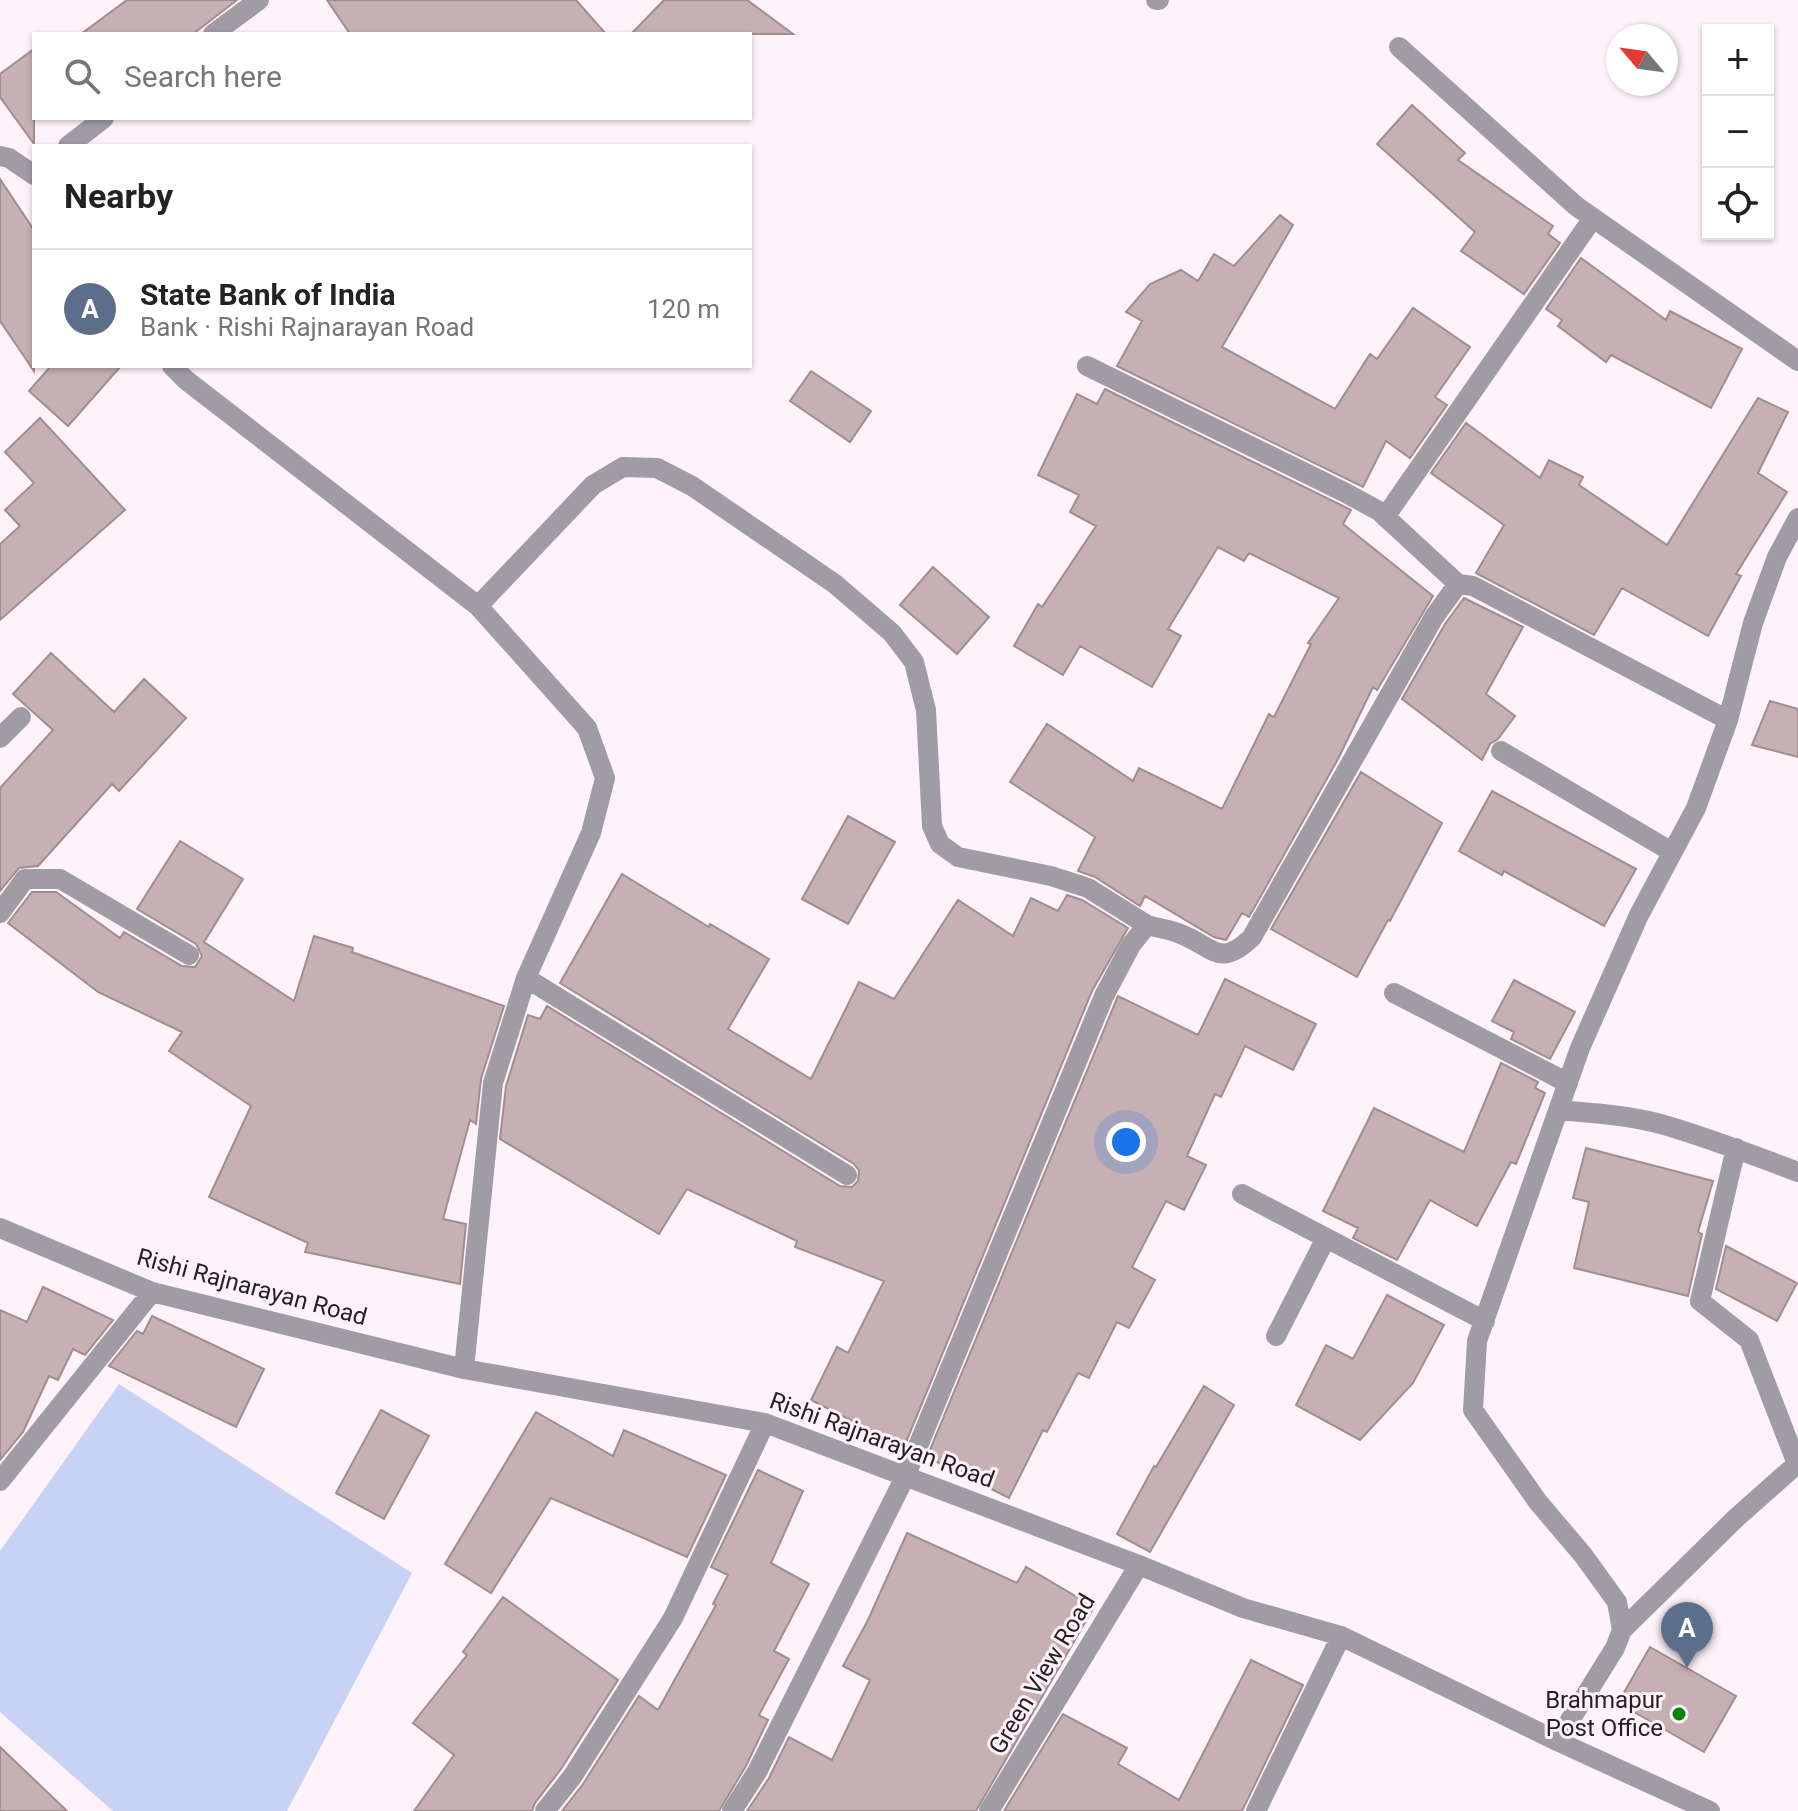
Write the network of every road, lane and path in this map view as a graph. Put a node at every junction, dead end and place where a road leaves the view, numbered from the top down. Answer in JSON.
{"nodes":[{"id":1,"x":259,"y":0,"type":"edge"},
{"id":2,"x":216,"y":32,"type":"edge"},
{"id":3,"x":1399,"y":47,"type":"dead end"},
{"id":4,"x":101,"y":120,"type":"edge"},
{"id":5,"x":71,"y":144,"type":"edge"},
{"id":6,"x":0,"y":156,"type":"edge"},
{"id":7,"x":32,"y":173,"type":"edge"},
{"id":8,"x":1593,"y":218,"type":"junction"},
{"id":9,"x":1798,"y":361,"type":"edge"},
{"id":10,"x":1087,"y":366,"type":"dead end"},
{"id":11,"x":174,"y":368,"type":"edge"},
{"id":12,"x":1385,"y":517,"type":"junction"},
{"id":13,"x":1798,"y":518,"type":"edge"},
{"id":14,"x":1458,"y":584,"type":"junction"},
{"id":15,"x":478,"y":606,"type":"junction"},
{"id":16,"x":21,"y":717,"type":"dead end"},
{"id":17,"x":1728,"y":720,"type":"junction"},
{"id":18,"x":0,"y":738,"type":"edge"},
{"id":19,"x":1501,"y":751,"type":"dead end"},
{"id":20,"x":1672,"y":852,"type":"junction"},
{"id":21,"x":0,"y":913,"type":"edge"},
{"id":22,"x":1147,"y":925,"type":"junction"},
{"id":23,"x":189,"y":955,"type":"dead end"},
{"id":24,"x":526,"y":978,"type":"junction"},
{"id":25,"x":1394,"y":993,"type":"dead end"},
{"id":26,"x":1568,"y":1083,"type":"junction"},
{"id":27,"x":1558,"y":1110,"type":"junction"},
{"id":28,"x":1736,"y":1148,"type":"junction"},
{"id":29,"x":1798,"y":1172,"type":"edge"},
{"id":30,"x":847,"y":1175,"type":"dead end"},
{"id":31,"x":1242,"y":1194,"type":"dead end"},
{"id":32,"x":0,"y":1228,"type":"edge"},
{"id":33,"x":1326,"y":1238,"type":"junction"},
{"id":34,"x":152,"y":1292,"type":"junction"},
{"id":35,"x":1485,"y":1321,"type":"junction"},
{"id":36,"x":1276,"y":1336,"type":"dead end"},
{"id":37,"x":464,"y":1369,"type":"junction"},
{"id":38,"x":765,"y":1423,"type":"junction"},
{"id":39,"x":1797,"y":1463,"type":"edge"},
{"id":40,"x":906,"y":1475,"type":"junction"},
{"id":41,"x":0,"y":1481,"type":"edge"},
{"id":42,"x":1139,"y":1565,"type":"junction"},
{"id":43,"x":1622,"y":1630,"type":"junction"},
{"id":44,"x":1341,"y":1636,"type":"junction"},
{"id":45,"x":1557,"y":1741,"type":"junction"},
{"id":46,"x":545,"y":1811,"type":"edge"},
{"id":47,"x":732,"y":1811,"type":"edge"},
{"id":48,"x":989,"y":1811,"type":"edge"},
{"id":49,"x":1256,"y":1811,"type":"edge"},
{"id":50,"x":1710,"y":1811,"type":"edge"}],
"edges":[{"from":1,"to":2,"type":"street"},
{"from":3,"to":8,"type":"street"},
{"from":4,"to":5,"type":"street"},
{"from":6,"to":7,"type":"street"},
{"from":8,"to":9,"type":"street"},
{"from":8,"to":12,"type":"street"},
{"from":10,"to":12,"type":"street"},
{"from":11,"to":15,"type":"street"},
{"from":12,"to":14,"type":"street"},
{"from":13,"to":17,"type":"street"},
{"from":14,"to":17,"type":"street"},
{"from":14,"to":22,"type":"street"},
{"from":15,"to":22,"type":"street"},
{"from":15,"to":24,"type":"street"},
{"from":16,"to":18,"type":"street"},
{"from":17,"to":20,"type":"street"},
{"from":19,"to":20,"type":"street"},
{"from":20,"to":26,"type":"street"},
{"from":21,"to":23,"type":"street"},
{"from":22,"to":40,"type":"street"},
{"from":24,"to":30,"type":"street"},
{"from":24,"to":37,"type":"street"},
{"from":25,"to":26,"type":"street"},
{"from":26,"to":27,"type":"street"},
{"from":27,"to":28,"type":"street"},
{"from":27,"to":35,"type":"street"},
{"from":28,"to":29,"type":"street"},
{"from":28,"to":39,"type":"street"},
{"from":31,"to":33,"type":"street"},
{"from":32,"to":34,"type":"street","name":"Rishi Rajnarayan Road"},
{"from":33,"to":35,"type":"street"},
{"from":33,"to":36,"type":"street"},
{"from":34,"to":37,"type":"street","name":"Rishi Rajnarayan Road"},
{"from":34,"to":41,"type":"street"},
{"from":35,"to":43,"type":"street"},
{"from":37,"to":38,"type":"street","name":"Rishi Rajnarayan Road"},
{"from":38,"to":40,"type":"street","name":"Rishi Rajnarayan Road"},
{"from":38,"to":46,"type":"street"},
{"from":39,"to":43,"type":"street"},
{"from":40,"to":42,"type":"street","name":"Rishi Rajnarayan Road"},
{"from":40,"to":47,"type":"street"},
{"from":42,"to":44,"type":"street","name":"Rishi Rajnarayan Road"},
{"from":42,"to":48,"type":"street","name":"Green View Road"},
{"from":43,"to":45,"type":"street"},
{"from":44,"to":45,"type":"street","name":"Rishi Rajnarayan Road"},
{"from":44,"to":49,"type":"street"},
{"from":45,"to":50,"type":"street","name":"Rishi Rajnarayan Road"}]}
